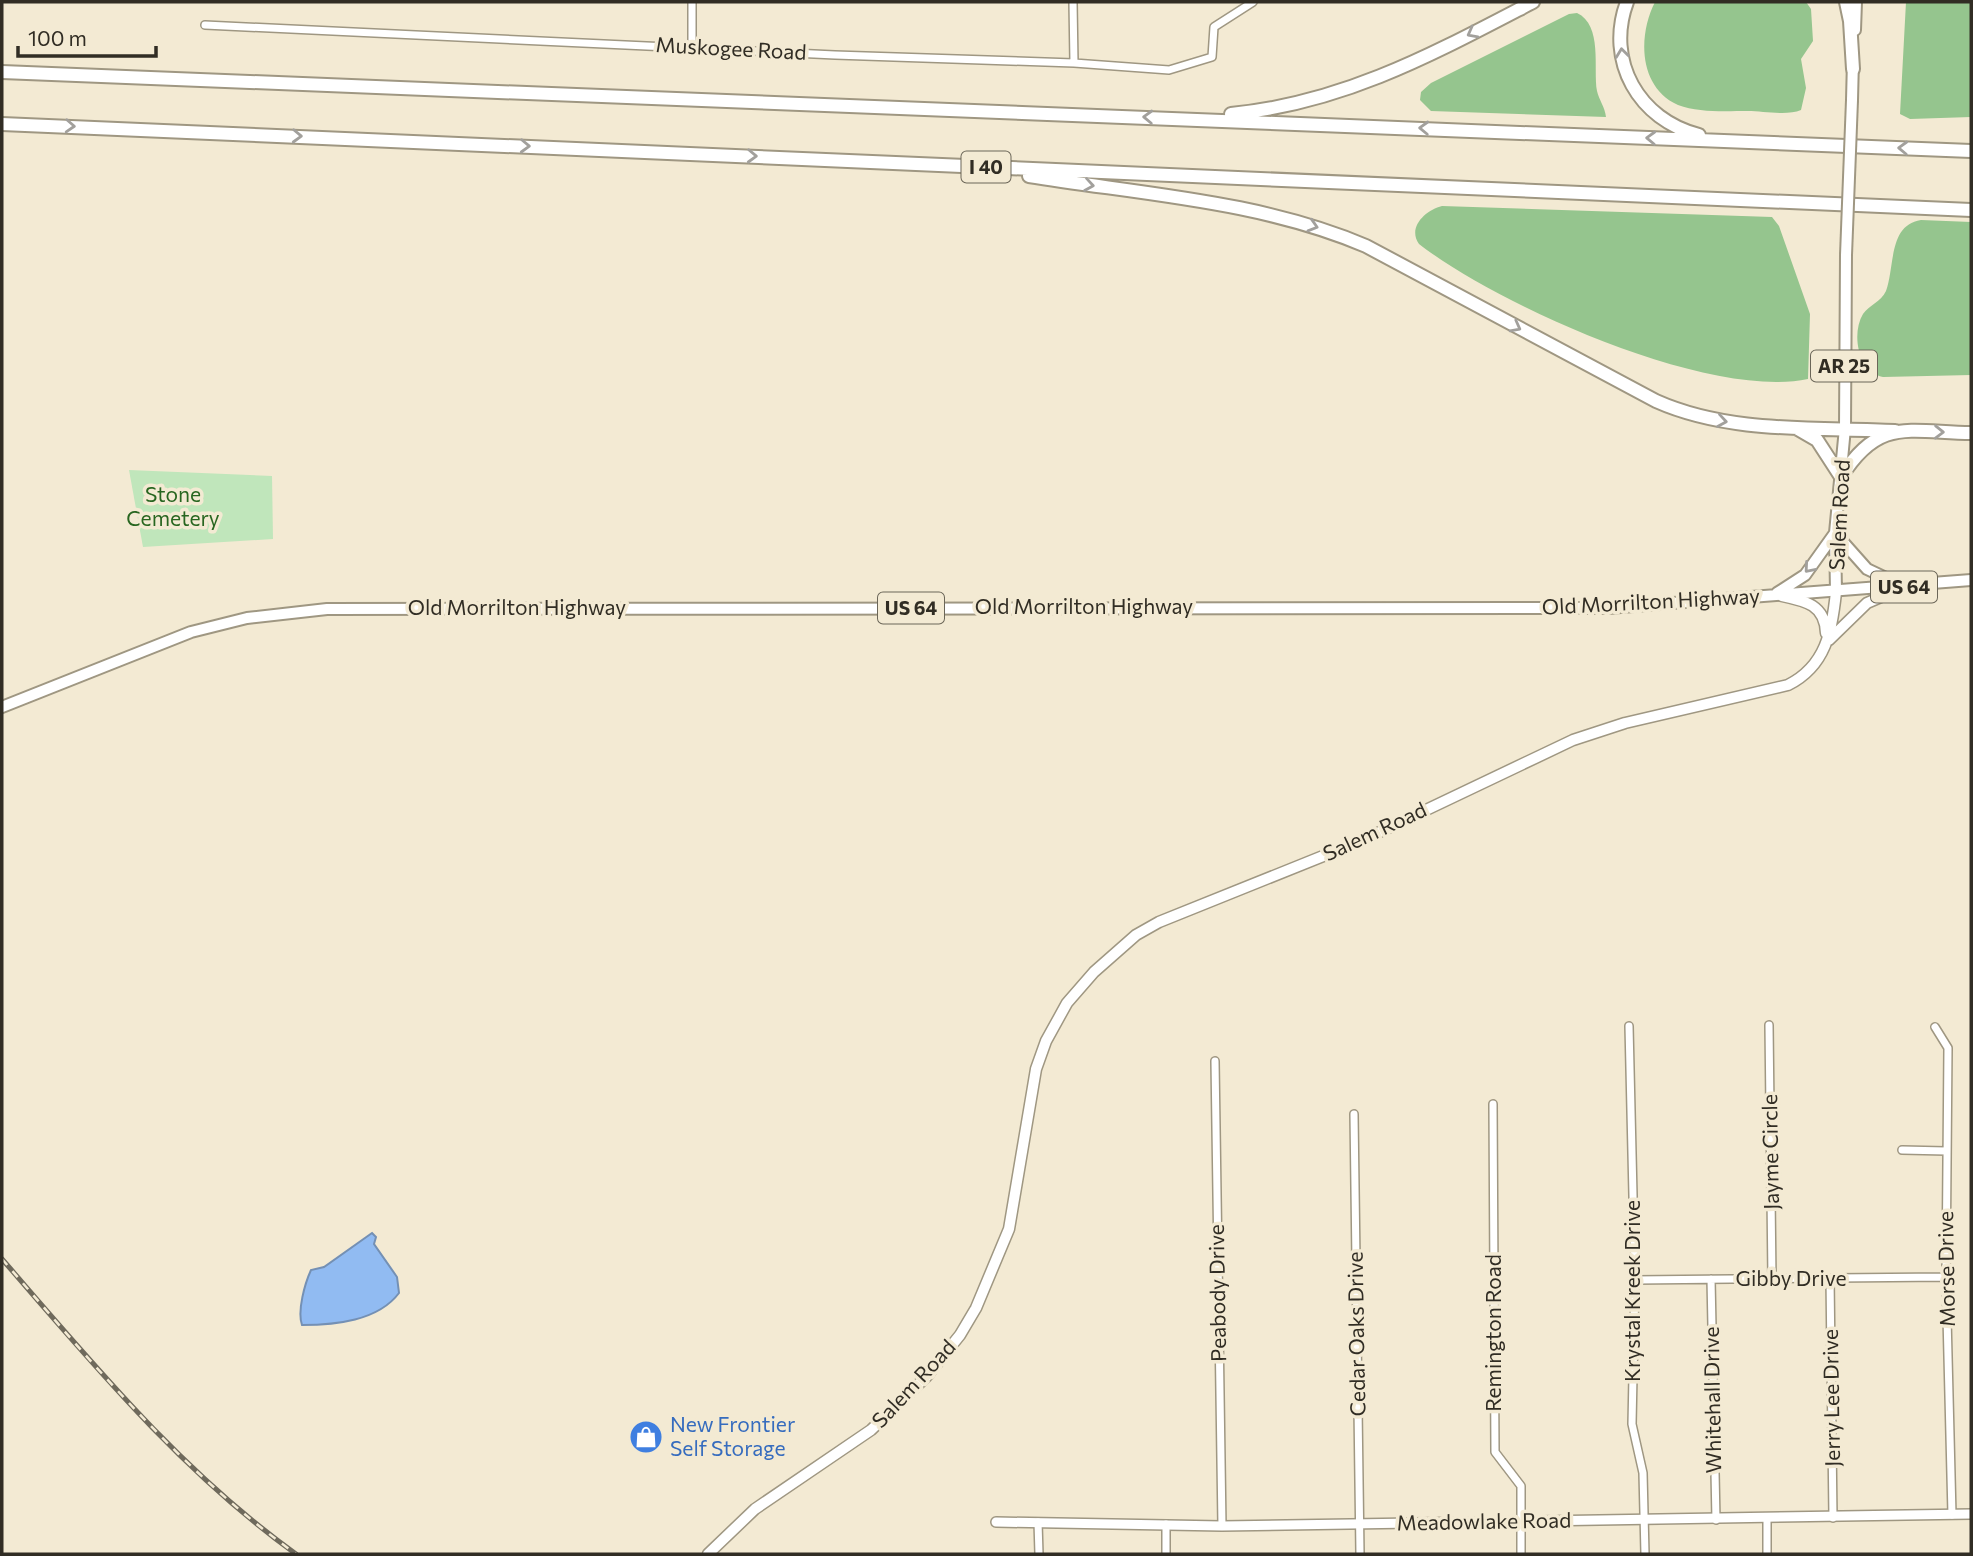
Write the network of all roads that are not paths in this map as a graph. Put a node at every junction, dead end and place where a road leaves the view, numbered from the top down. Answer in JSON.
{"nodes":[{"id":1,"x":692,"y":2,"type":"edge"},
{"id":2,"x":1073,"y":2,"type":"edge"},
{"id":3,"x":1253,"y":2,"type":"edge"},
{"id":4,"x":1533,"y":2,"type":"edge"},
{"id":5,"x":1627,"y":2,"type":"edge"},
{"id":6,"x":1846,"y":2,"type":"edge"},
{"id":7,"x":1856,"y":2,"type":"edge"},
{"id":8,"x":205,"y":25,"type":"dead end"},
{"id":9,"x":692,"y":47,"type":"junction"},
{"id":10,"x":1074,"y":63,"type":"junction"},
{"id":11,"x":1853,"y":69,"type":"junction"},
{"id":12,"x":2,"y":72,"type":"edge"},
{"id":13,"x":1181,"y":118,"type":"junction"},
{"id":14,"x":2,"y":124,"type":"edge"},
{"id":15,"x":1719,"y":141,"type":"junction"},
{"id":16,"x":1971,"y":151,"type":"edge"},
{"id":17,"x":974,"y":167,"type":"junction"},
{"id":18,"x":1971,"y":210,"type":"edge"},
{"id":19,"x":1773,"y":425,"type":"junction"},
{"id":20,"x":1845,"y":428,"type":"junction"},
{"id":21,"x":1895,"y":432,"type":"junction"},
{"id":22,"x":1971,"y":433,"type":"edge"},
{"id":23,"x":1841,"y":478,"type":"junction"},
{"id":24,"x":1835,"y":533,"type":"junction"},
{"id":25,"x":1971,"y":580,"type":"edge"},
{"id":26,"x":1905,"y":587,"type":"junction"},
{"id":27,"x":1836,"y":592,"type":"junction"},
{"id":28,"x":1774,"y":595,"type":"junction"},
{"id":29,"x":1826,"y":643,"type":"junction"},
{"id":30,"x":2,"y":707,"type":"edge"},
{"id":31,"x":1769,"y":1025,"type":"dead end"},
{"id":32,"x":1629,"y":1026,"type":"dead end"},
{"id":33,"x":1935,"y":1027,"type":"dead end"},
{"id":34,"x":1215,"y":1060,"type":"dead end"},
{"id":35,"x":1493,"y":1104,"type":"dead end"},
{"id":36,"x":1354,"y":1114,"type":"dead end"},
{"id":37,"x":1902,"y":1150,"type":"dead end"},
{"id":38,"x":1946,"y":1150,"type":"junction"},
{"id":39,"x":1830,"y":1278,"type":"junction"},
{"id":40,"x":1946,"y":1278,"type":"junction"},
{"id":41,"x":1711,"y":1279,"type":"junction"},
{"id":42,"x":1772,"y":1279,"type":"junction"},
{"id":43,"x":1635,"y":1280,"type":"junction"},
{"id":44,"x":1971,"y":1514,"type":"edge"},
{"id":45,"x":1952,"y":1515,"type":"junction"},
{"id":46,"x":1767,"y":1518,"type":"junction"},
{"id":47,"x":1833,"y":1518,"type":"junction"},
{"id":48,"x":1645,"y":1520,"type":"junction"},
{"id":49,"x":1716,"y":1520,"type":"junction"},
{"id":50,"x":996,"y":1522,"type":"dead end"},
{"id":51,"x":1038,"y":1522,"type":"junction"},
{"id":52,"x":1523,"y":1522,"type":"junction"},
{"id":53,"x":1166,"y":1524,"type":"junction"},
{"id":54,"x":1359,"y":1524,"type":"junction"},
{"id":55,"x":1222,"y":1525,"type":"junction"},
{"id":56,"x":708,"y":1554,"type":"edge"},
{"id":57,"x":1039,"y":1554,"type":"edge"},
{"id":58,"x":1166,"y":1554,"type":"edge"},
{"id":59,"x":1360,"y":1554,"type":"edge"},
{"id":60,"x":1521,"y":1554,"type":"edge"},
{"id":61,"x":1645,"y":1554,"type":"edge"},
{"id":62,"x":1767,"y":1554,"type":"edge"}],
"edges":[{"from":1,"to":9,"type":"street"},
{"from":2,"to":10,"type":"street"},
{"from":3,"to":10,"type":"street","name":"Muskogee Road"},
{"from":4,"to":13,"type":"highway","one_way":true},
{"from":15,"to":5,"type":"highway","one_way":true},
{"from":6,"to":11,"type":"highway"},
{"from":7,"to":11,"type":"main road","number":"AR 25"},
{"from":8,"to":9,"type":"street","name":"Muskogee Road"},
{"from":9,"to":10,"type":"street","name":"Muskogee Road"},
{"from":11,"to":20,"type":"main road","name":"Salem Road","number":"AR 25","bridge":true},
{"from":13,"to":12,"type":"highway","one_way":true},
{"from":15,"to":13,"type":"highway","one_way":true},
{"from":14,"to":17,"type":"highway","number":"I 40","one_way":true},
{"from":16,"to":15,"type":"highway","one_way":true},
{"from":17,"to":18,"type":"highway","number":"I 40"},
{"from":17,"to":19,"type":"highway","one_way":true},
{"from":19,"to":20,"type":"highway"},
{"from":19,"to":23,"type":"highway"},
{"from":20,"to":21,"type":"highway"},
{"from":20,"to":23,"type":"main road","name":"Salem Road","number":"AR 25"},
{"from":21,"to":22,"type":"highway","one_way":true},
{"from":21,"to":23,"type":"highway"},
{"from":23,"to":24,"type":"main road","name":"Salem Road","number":"AR 25"},
{"from":24,"to":26,"type":"main road"},
{"from":24,"to":27,"type":"main road","name":"Salem Road","number":"AR 25"},
{"from":24,"to":28,"type":"main road","one_way":true},
{"from":25,"to":26,"type":"main road","name":"Old Morrilton Highway","number":"US 64"},
{"from":26,"to":27,"type":"main road","name":"Old Morrilton Highway","number":"US 64"},
{"from":26,"to":29,"type":"main road"},
{"from":27,"to":28,"type":"main road","name":"Old Morrilton Highway","number":"US 64"},
{"from":27,"to":29,"type":"main road","name":"Salem Road"},
{"from":28,"to":29,"type":"main road"},
{"from":28,"to":30,"type":"main road","name":"Old Morrilton Highway","number":"US 64"},
{"from":29,"to":56,"type":"main road","name":"Salem Road"},
{"from":31,"to":42,"type":"street","name":"Jayme Circle"},
{"from":32,"to":43,"type":"street","name":"Krystal Kreek Drive"},
{"from":33,"to":38,"type":"street","name":"Morse Drive"},
{"from":34,"to":55,"type":"street","name":"Peabody Drive"},
{"from":35,"to":52,"type":"street","name":"Remington Road"},
{"from":36,"to":54,"type":"street","name":"Cedar Oaks Drive"},
{"from":37,"to":38,"type":"street"},
{"from":38,"to":40,"type":"street","name":"Morse Drive"},
{"from":39,"to":40,"type":"street","name":"Gibby Drive"},
{"from":39,"to":42,"type":"street","name":"Gibby Drive"},
{"from":39,"to":47,"type":"street","name":"Jerry Lee Drive"},
{"from":40,"to":45,"type":"street","name":"Morse Drive"},
{"from":41,"to":42,"type":"street","name":"Gibby Drive"},
{"from":41,"to":43,"type":"street","name":"Gibby Drive"},
{"from":41,"to":49,"type":"street","name":"Whitehall Drive"},
{"from":43,"to":48,"type":"street","name":"Krystal Kreek Drive"},
{"from":44,"to":45,"type":"street","name":"Meadowlake Road"},
{"from":45,"to":47,"type":"street","name":"Meadowlake Road"},
{"from":46,"to":47,"type":"street","name":"Meadowlake Road"},
{"from":46,"to":49,"type":"street","name":"Meadowlake Road"},
{"from":46,"to":62,"type":"street"},
{"from":48,"to":49,"type":"street","name":"Meadowlake Road"},
{"from":48,"to":52,"type":"street","name":"Meadowlake Road"},
{"from":48,"to":61,"type":"street","name":"Krystal Kreek Drive"},
{"from":50,"to":51,"type":"street","name":"Meadowlake Road"},
{"from":51,"to":53,"type":"street","name":"Meadowlake Road"},
{"from":51,"to":57,"type":"street"},
{"from":52,"to":54,"type":"street","name":"Meadowlake Road"},
{"from":52,"to":60,"type":"street","name":"Remington Road"},
{"from":53,"to":55,"type":"street","name":"Meadowlake Road"},
{"from":53,"to":58,"type":"street"},
{"from":54,"to":55,"type":"street","name":"Meadowlake Road"},
{"from":54,"to":59,"type":"street","name":"Cedar Oaks Drive"}]}
